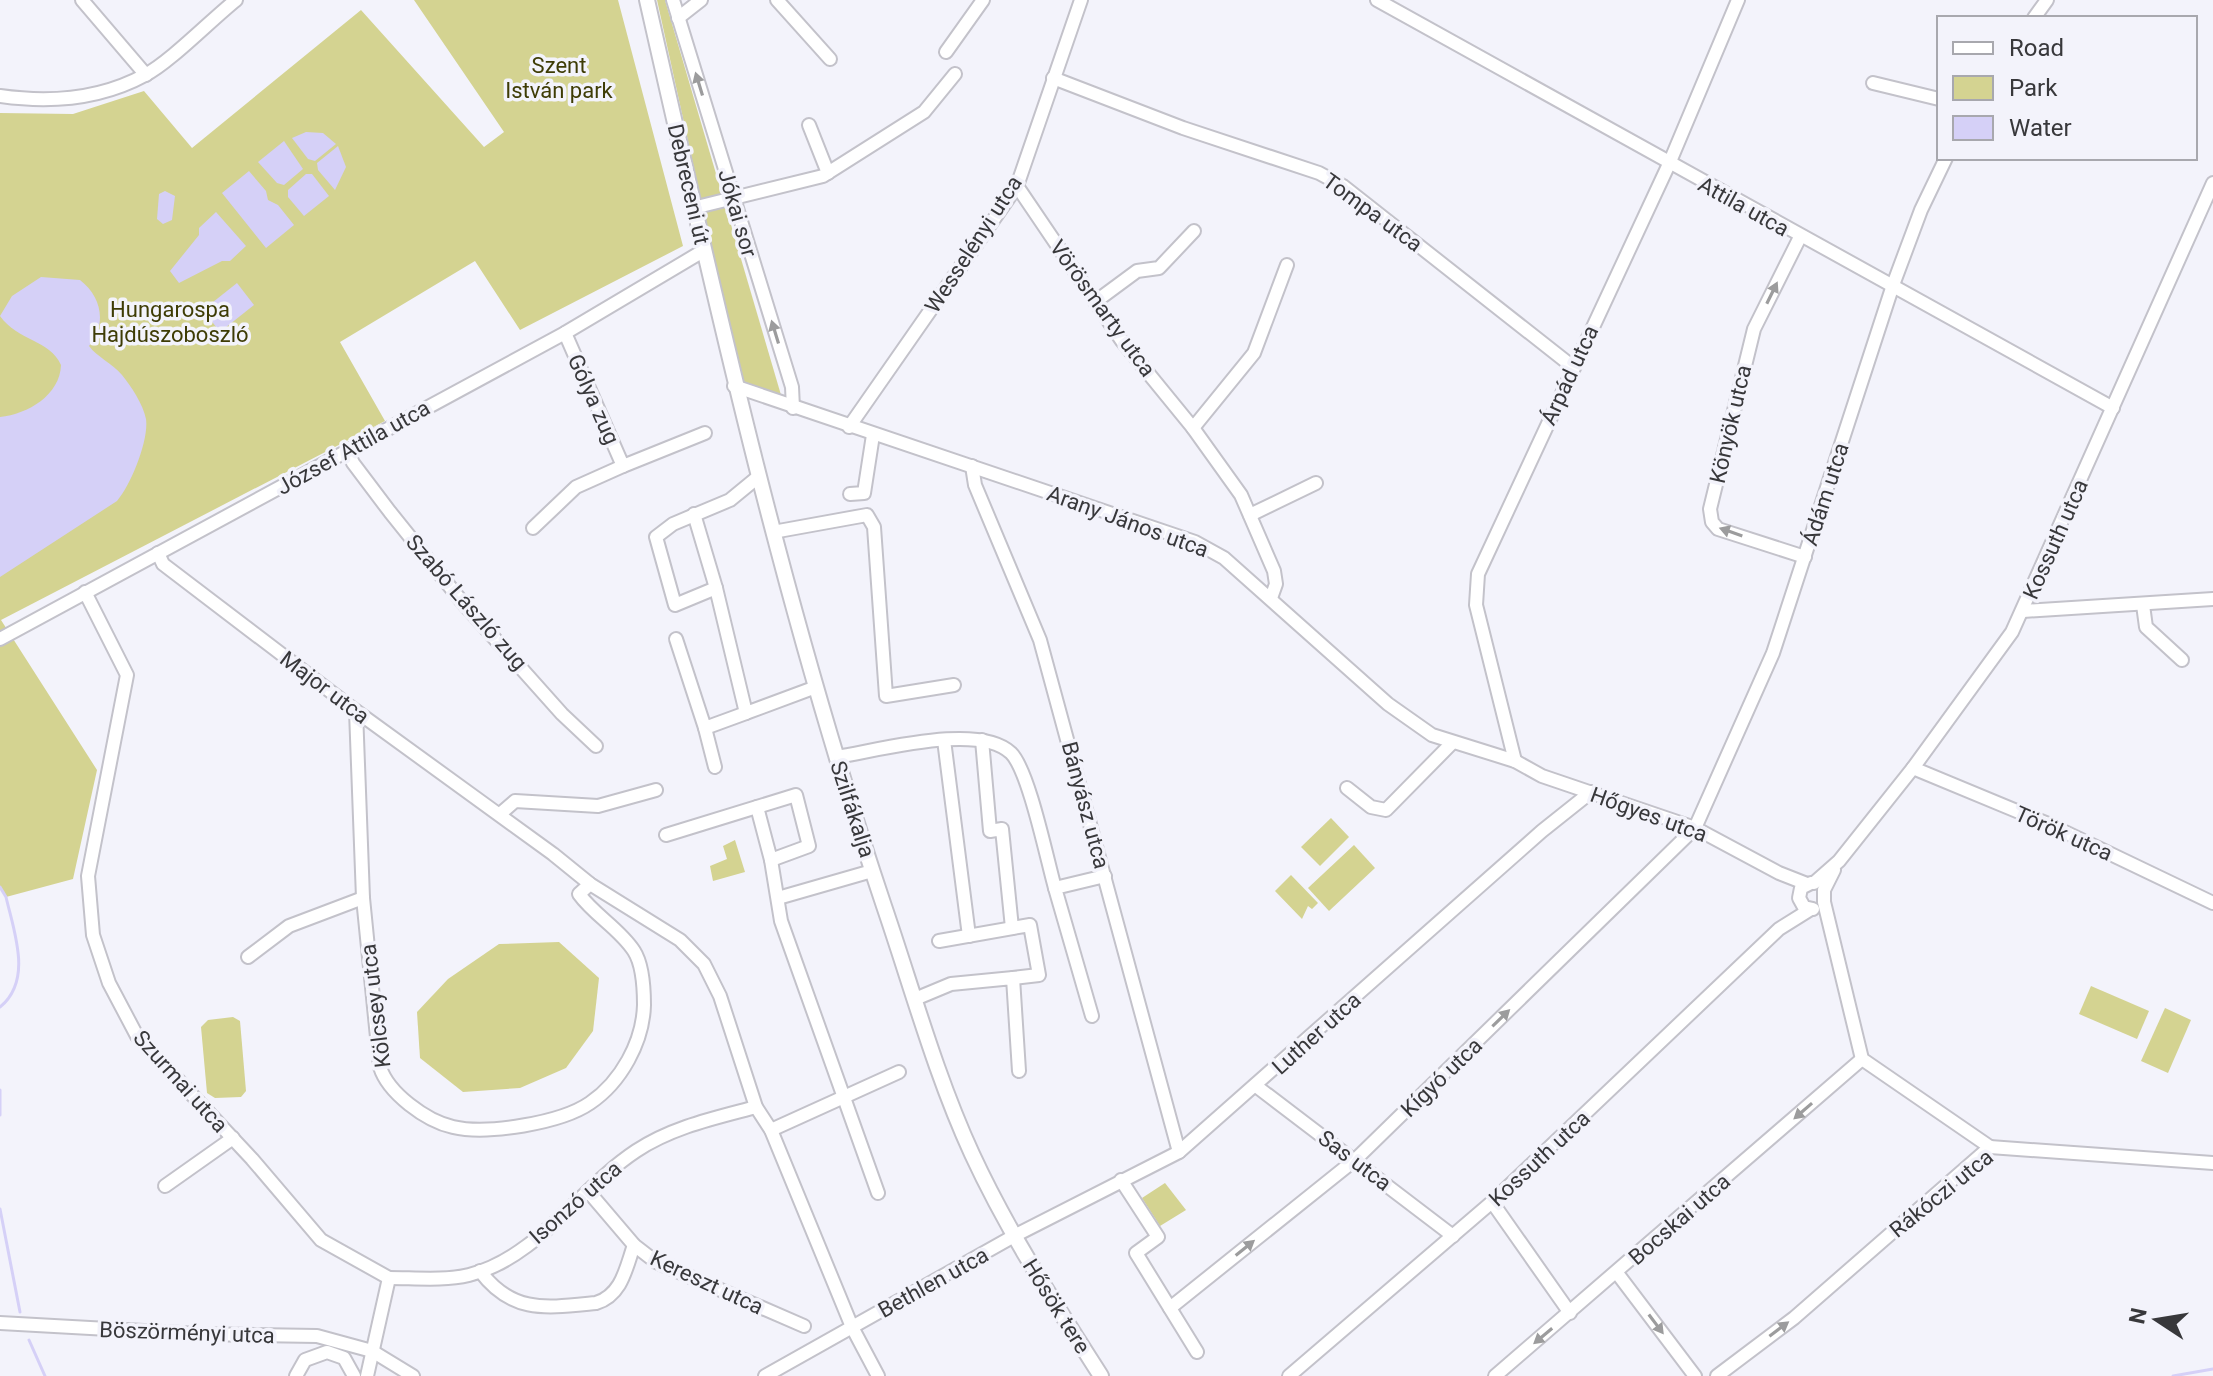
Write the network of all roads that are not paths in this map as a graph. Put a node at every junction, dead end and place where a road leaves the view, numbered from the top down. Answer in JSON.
{"nodes":[{"id":1,"x":82,"y":0,"type":"edge"},
{"id":2,"x":236,"y":0,"type":"edge"},
{"id":3,"x":647,"y":0,"type":"edge"},
{"id":4,"x":673,"y":0,"type":"edge"},
{"id":5,"x":701,"y":0,"type":"edge"},
{"id":6,"x":777,"y":0,"type":"edge"},
{"id":7,"x":983,"y":0,"type":"edge"},
{"id":8,"x":1081,"y":0,"type":"edge"},
{"id":9,"x":1377,"y":0,"type":"edge"},
{"id":10,"x":1738,"y":0,"type":"edge"},
{"id":11,"x":678,"y":18,"type":"junction"},
{"id":12,"x":946,"y":52,"type":"dead end"},
{"id":13,"x":830,"y":59,"type":"dead end"},
{"id":14,"x":955,"y":74,"type":"dead end"},
{"id":15,"x":146,"y":75,"type":"junction"},
{"id":16,"x":1053,"y":78,"type":"junction"},
{"id":17,"x":1873,"y":83,"type":"dead end"},
{"id":18,"x":0,"y":96,"type":"edge"},
{"id":19,"x":1937,"y":99,"type":"edge"},
{"id":20,"x":809,"y":125,"type":"dead end"},
{"id":21,"x":1945,"y":160,"type":"edge"},
{"id":22,"x":1669,"y":164,"type":"junction"},
{"id":23,"x":828,"y":173,"type":"junction"},
{"id":24,"x":2213,"y":183,"type":"edge"},
{"id":25,"x":1017,"y":186,"type":"junction"},
{"id":26,"x":734,"y":200,"type":"junction"},
{"id":27,"x":693,"y":208,"type":"junction"},
{"id":28,"x":1194,"y":231,"type":"dead end"},
{"id":29,"x":1800,"y":237,"type":"junction"},
{"id":30,"x":703,"y":251,"type":"junction"},
{"id":31,"x":1287,"y":265,"type":"dead end"},
{"id":32,"x":1893,"y":285,"type":"junction"},
{"id":33,"x":1095,"y":302,"type":"junction"},
{"id":34,"x":565,"y":333,"type":"junction"},
{"id":35,"x":1573,"y":367,"type":"junction"},
{"id":36,"x":730,"y":369,"type":"joint"},
{"id":37,"x":734,"y":386,"type":"junction"},
{"id":38,"x":793,"y":408,"type":"junction"},
{"id":39,"x":2113,"y":408,"type":"junction"},
{"id":40,"x":849,"y":427,"type":"junction"},
{"id":41,"x":1193,"y":428,"type":"junction"},
{"id":42,"x":705,"y":433,"type":"dead end"},
{"id":43,"x":873,"y":435,"type":"junction"},
{"id":44,"x":347,"y":450,"type":"junction"},
{"id":45,"x":623,"y":466,"type":"junction"},
{"id":46,"x":972,"y":466,"type":"junction"},
{"id":47,"x":758,"y":477,"type":"junction"},
{"id":48,"x":1316,"y":483,"type":"dead end"},
{"id":49,"x":850,"y":494,"type":"dead end"},
{"id":50,"x":694,"y":514,"type":"junction"},
{"id":51,"x":1250,"y":515,"type":"junction"},
{"id":52,"x":533,"y":528,"type":"dead end"},
{"id":53,"x":773,"y":532,"type":"junction"},
{"id":54,"x":158,"y":553,"type":"junction"},
{"id":55,"x":1805,"y":557,"type":"junction"},
{"id":56,"x":716,"y":588,"type":"junction"},
{"id":57,"x":85,"y":592,"type":"junction"},
{"id":58,"x":1271,"y":598,"type":"junction"},
{"id":59,"x":2213,"y":599,"type":"edge"},
{"id":60,"x":2143,"y":605,"type":"junction"},
{"id":61,"x":2023,"y":611,"type":"junction"},
{"id":62,"x":0,"y":639,"type":"edge"},
{"id":63,"x":676,"y":639,"type":"dead end"},
{"id":64,"x":2182,"y":660,"type":"dead end"},
{"id":65,"x":954,"y":685,"type":"dead end"},
{"id":66,"x":816,"y":687,"type":"junction"},
{"id":67,"x":356,"y":711,"type":"junction"},
{"id":68,"x":746,"y":713,"type":"junction"},
{"id":69,"x":705,"y":728,"type":"junction"},
{"id":70,"x":944,"y":740,"type":"junction"},
{"id":71,"x":982,"y":740,"type":"junction"},
{"id":72,"x":1452,"y":743,"type":"junction"},
{"id":73,"x":596,"y":746,"type":"dead end"},
{"id":74,"x":836,"y":757,"type":"junction"},
{"id":75,"x":1515,"y":761,"type":"junction"},
{"id":76,"x":715,"y":767,"type":"dead end"},
{"id":77,"x":1913,"y":768,"type":"junction"},
{"id":78,"x":1347,"y":788,"type":"dead end"},
{"id":79,"x":656,"y":790,"type":"dead end"},
{"id":80,"x":1591,"y":792,"type":"junction"},
{"id":81,"x":757,"y":807,"type":"junction"},
{"id":82,"x":500,"y":814,"type":"junction"},
{"id":83,"x":1695,"y":828,"type":"junction"},
{"id":84,"x":666,"y":835,"type":"dead end"},
{"id":85,"x":771,"y":860,"type":"junction"},
{"id":86,"x":872,"y":871,"type":"junction"},
{"id":87,"x":1779,"y":873,"type":"junction"},
{"id":88,"x":1105,"y":876,"type":"junction"},
{"id":89,"x":590,"y":884,"type":"junction"},
{"id":90,"x":1055,"y":888,"type":"junction"},
{"id":91,"x":1816,"y":896,"type":"junction"},
{"id":92,"x":1799,"y":897,"type":"junction"},
{"id":93,"x":363,"y":898,"type":"junction"},
{"id":94,"x":778,"y":898,"type":"junction"},
{"id":95,"x":2213,"y":903,"type":"edge"},
{"id":96,"x":1012,"y":928,"type":"junction"},
{"id":97,"x":1779,"y":929,"type":"junction"},
{"id":98,"x":969,"y":936,"type":"junction"},
{"id":99,"x":939,"y":941,"type":"dead end"},
{"id":100,"x":248,"y":957,"type":"dead end"},
{"id":101,"x":1013,"y":978,"type":"junction"},
{"id":102,"x":915,"y":999,"type":"junction"},
{"id":103,"x":1092,"y":1016,"type":"dead end"},
{"id":104,"x":1862,"y":1059,"type":"junction"},
{"id":105,"x":1019,"y":1071,"type":"dead end"},
{"id":106,"x":899,"y":1072,"type":"dead end"},
{"id":107,"x":1256,"y":1086,"type":"junction"},
{"id":108,"x":843,"y":1100,"type":"junction"},
{"id":109,"x":756,"y":1107,"type":"junction"},
{"id":110,"x":771,"y":1130,"type":"junction"},
{"id":111,"x":233,"y":1138,"type":"junction"},
{"id":112,"x":1990,"y":1147,"type":"junction"},
{"id":113,"x":1179,"y":1152,"type":"junction"},
{"id":114,"x":1356,"y":1159,"type":"junction"},
{"id":115,"x":2213,"y":1163,"type":"edge"},
{"id":116,"x":1121,"y":1180,"type":"junction"},
{"id":117,"x":165,"y":1186,"type":"dead end"},
{"id":118,"x":588,"y":1191,"type":"junction"},
{"id":119,"x":878,"y":1193,"type":"dead end"},
{"id":120,"x":1492,"y":1202,"type":"junction"},
{"id":121,"x":1014,"y":1236,"type":"junction"},
{"id":122,"x":1453,"y":1236,"type":"junction"},
{"id":123,"x":634,"y":1245,"type":"junction"},
{"id":124,"x":480,"y":1271,"type":"junction"},
{"id":125,"x":1617,"y":1273,"type":"junction"},
{"id":126,"x":389,"y":1278,"type":"junction"},
{"id":127,"x":1170,"y":1308,"type":"junction"},
{"id":128,"x":1570,"y":1313,"type":"junction"},
{"id":129,"x":0,"y":1323,"type":"edge"},
{"id":130,"x":804,"y":1326,"type":"dead end"},
{"id":131,"x":852,"y":1327,"type":"junction"},
{"id":132,"x":372,"y":1351,"type":"junction"},
{"id":133,"x":1197,"y":1352,"type":"dead end"},
{"id":134,"x":296,"y":1376,"type":"edge"},
{"id":135,"x":354,"y":1376,"type":"edge"},
{"id":136,"x":367,"y":1376,"type":"edge"},
{"id":137,"x":413,"y":1376,"type":"edge"},
{"id":138,"x":765,"y":1376,"type":"edge"},
{"id":139,"x":878,"y":1376,"type":"edge"},
{"id":140,"x":1101,"y":1376,"type":"edge"},
{"id":141,"x":1289,"y":1376,"type":"edge"},
{"id":142,"x":1495,"y":1376,"type":"edge"},
{"id":143,"x":1695,"y":1376,"type":"edge"},
{"id":144,"x":1717,"y":1376,"type":"edge"}],
"edges":[{"from":1,"to":15,"type":"street"},
{"from":2,"to":15,"type":"street"},
{"from":3,"to":27,"type":"street","name":"Debreceni út"},
{"from":4,"to":11,"type":"street","name":"Jókai sor"},
{"from":5,"to":11,"type":"street"},
{"from":6,"to":13,"type":"street"},
{"from":7,"to":12,"type":"street"},
{"from":8,"to":16,"type":"street","name":"Wesselényi utca"},
{"from":9,"to":22,"type":"street","name":"Attila utca"},
{"from":10,"to":22,"type":"street","name":"Árpád utca"},
{"from":26,"to":11,"type":"street","name":"Jókai sor","one_way":true},
{"from":14,"to":23,"type":"street"},
{"from":15,"to":18,"type":"street"},
{"from":16,"to":25,"type":"street","name":"Wesselényi utca"},
{"from":16,"to":35,"type":"street","name":"Tompa utca"},
{"from":17,"to":19,"type":"street"},
{"from":20,"to":23,"type":"street"},
{"from":21,"to":32,"type":"street","name":"Ádám utca"},
{"from":22,"to":29,"type":"street","name":"Attila utca"},
{"from":22,"to":35,"type":"street","name":"Árpád utca"},
{"from":23,"to":26,"type":"street"},
{"from":24,"to":39,"type":"street","name":"Kossuth utca"},
{"from":25,"to":33,"type":"street","name":"Vörösmarty utca"},
{"from":25,"to":40,"type":"street","name":"Wesselényi utca"},
{"from":26,"to":27,"type":"street"},
{"from":38,"to":26,"type":"street","name":"Jókai sor","one_way":true},
{"from":27,"to":30,"type":"street","name":"Debreceni út"},
{"from":28,"to":33,"type":"street"},
{"from":29,"to":32,"type":"street","name":"Attila utca"},
{"from":55,"to":29,"type":"street","name":"Könyök utca","one_way":true},
{"from":30,"to":34,"type":"street","name":"József Attila utca"},
{"from":30,"to":36,"type":"street","name":"Debreceni út"},
{"from":31,"to":41,"type":"street"},
{"from":32,"to":39,"type":"street","name":"Attila utca"},
{"from":32,"to":55,"type":"street","name":"Ádám utca"},
{"from":33,"to":41,"type":"street","name":"Vörösmarty utca"},
{"from":34,"to":44,"type":"street","name":"József Attila utca"},
{"from":34,"to":45,"type":"street","name":"Gólya zug"},
{"from":35,"to":75,"type":"street","name":"Árpád utca"},
{"from":36,"to":37,"type":"street","name":"Szilfákalja"},
{"from":37,"to":38,"type":"street","name":"Arany János utca"},
{"from":37,"to":47,"type":"street","name":"Szilfákalja"},
{"from":38,"to":40,"type":"street","name":"Arany János utca"},
{"from":39,"to":61,"type":"street","name":"Kossuth utca"},
{"from":40,"to":43,"type":"street","name":"Arany János utca"},
{"from":41,"to":51,"type":"street","name":"Vörösmarty utca"},
{"from":42,"to":45,"type":"street","name":"Gólya zug"},
{"from":43,"to":46,"type":"street","name":"Arany János utca"},
{"from":43,"to":49,"type":"street"},
{"from":44,"to":54,"type":"street","name":"József Attila utca"},
{"from":44,"to":73,"type":"street","name":"Szabó László zug"},
{"from":45,"to":52,"type":"street","name":"Gólya zug"},
{"from":46,"to":58,"type":"street","name":"Arany János utca"},
{"from":46,"to":88,"type":"street","name":"Bányász utca"},
{"from":47,"to":50,"type":"street"},
{"from":47,"to":53,"type":"street","name":"Szilfákalja"},
{"from":48,"to":51,"type":"street"},
{"from":50,"to":56,"type":"street"},
{"from":50,"to":56,"type":"street"},
{"from":51,"to":58,"type":"street","name":"Vörösmarty utca"},
{"from":53,"to":65,"type":"street"},
{"from":53,"to":66,"type":"street","name":"Szilfákalja"},
{"from":54,"to":57,"type":"street","name":"József Attila utca"},
{"from":54,"to":67,"type":"street","name":"Major utca"},
{"from":55,"to":83,"type":"street","name":"Ádám utca"},
{"from":56,"to":68,"type":"street"},
{"from":57,"to":62,"type":"street","name":"József Attila utca"},
{"from":57,"to":111,"type":"street","name":"Szurmai utca"},
{"from":58,"to":72,"type":"street","name":"Arany János utca"},
{"from":59,"to":60,"type":"street"},
{"from":60,"to":61,"type":"street"},
{"from":60,"to":64,"type":"street"},
{"from":61,"to":77,"type":"street","name":"Kossuth utca"},
{"from":63,"to":69,"type":"street"},
{"from":66,"to":68,"type":"street"},
{"from":66,"to":74,"type":"street","name":"Szilfákalja"},
{"from":67,"to":82,"type":"street","name":"Major utca"},
{"from":67,"to":93,"type":"street","name":"Kölcsey utca"},
{"from":68,"to":69,"type":"street"},
{"from":69,"to":76,"type":"street"},
{"from":70,"to":71,"type":"street"},
{"from":70,"to":74,"type":"street"},
{"from":70,"to":98,"type":"street"},
{"from":71,"to":90,"type":"street"},
{"from":71,"to":96,"type":"street"},
{"from":72,"to":75,"type":"street","name":"Arany János utca"},
{"from":72,"to":78,"type":"street"},
{"from":74,"to":86,"type":"street","name":"Szilfákalja"},
{"from":75,"to":80,"type":"street","name":"Hőgyes utca"},
{"from":77,"to":91,"type":"street","name":"Kossuth utca"},
{"from":77,"to":95,"type":"street","name":"Török utca"},
{"from":79,"to":82,"type":"street"},
{"from":80,"to":83,"type":"street","name":"Hőgyes utca"},
{"from":80,"to":107,"type":"street","name":"Luther utca"},
{"from":81,"to":84,"type":"street"},
{"from":81,"to":85,"type":"street"},
{"from":81,"to":85,"type":"street"},
{"from":82,"to":89,"type":"street","name":"Major utca"},
{"from":83,"to":87,"type":"street","name":"Hőgyes utca"},
{"from":114,"to":83,"type":"street","name":"Kígyó utca","one_way":true},
{"from":85,"to":94,"type":"street"},
{"from":86,"to":94,"type":"street"},
{"from":86,"to":102,"type":"street","name":"Szilfákalja"},
{"from":87,"to":91,"type":"street","name":"Hőgyes utca"},
{"from":87,"to":92,"type":"street","name":"Hőgyes utca"},
{"from":88,"to":90,"type":"street"},
{"from":88,"to":113,"type":"street","name":"Bányász utca"},
{"from":89,"to":93,"type":"street","name":"Kölcsey utca"},
{"from":89,"to":109,"type":"street","name":"Major utca"},
{"from":90,"to":103,"type":"street"},
{"from":91,"to":92,"type":"street","name":"Hőgyes utca"},
{"from":91,"to":97,"type":"street","name":"Kossuth utca"},
{"from":91,"to":104,"type":"street"},
{"from":92,"to":97,"type":"street","name":"Kossuth utca"},
{"from":93,"to":100,"type":"street"},
{"from":94,"to":108,"type":"street"},
{"from":96,"to":98,"type":"street"},
{"from":96,"to":101,"type":"street"},
{"from":97,"to":120,"type":"street","name":"Kossuth utca"},
{"from":98,"to":99,"type":"street"},
{"from":101,"to":102,"type":"street"},
{"from":101,"to":105,"type":"street"},
{"from":102,"to":121,"type":"street","name":"Szilfákalja"},
{"from":104,"to":112,"type":"street"},
{"from":104,"to":125,"type":"street","name":"Bocskai utca","one_way":true},
{"from":106,"to":108,"type":"street"},
{"from":107,"to":113,"type":"street","name":"Luther utca"},
{"from":107,"to":114,"type":"street","name":"Sas utca"},
{"from":108,"to":110,"type":"street"},
{"from":108,"to":119,"type":"street"},
{"from":109,"to":110,"type":"street","name":"Major utca"},
{"from":109,"to":118,"type":"street","name":"Isonzó utca"},
{"from":110,"to":131,"type":"street","name":"Major utca"},
{"from":111,"to":117,"type":"street"},
{"from":111,"to":126,"type":"street","name":"Szurmai utca"},
{"from":112,"to":115,"type":"street","name":"Rákóczi utca"},
{"from":144,"to":112,"type":"street","name":"Rákóczi utca","one_way":true},
{"from":113,"to":116,"type":"street","name":"Luther utca"},
{"from":114,"to":122,"type":"street","name":"Sas utca"},
{"from":127,"to":114,"type":"street","name":"Kígyó utca","one_way":true},
{"from":116,"to":121,"type":"street","name":"Luther utca"},
{"from":116,"to":127,"type":"street"},
{"from":118,"to":123,"type":"street","name":"Kereszt utca"},
{"from":118,"to":124,"type":"street","name":"Isonzó utca"},
{"from":120,"to":122,"type":"street","name":"Kossuth utca"},
{"from":120,"to":128,"type":"street"},
{"from":121,"to":131,"type":"street","name":"Bethlen utca"},
{"from":121,"to":140,"type":"street","name":"Hősök tere"},
{"from":122,"to":141,"type":"street","name":"Kossuth utca"},
{"from":123,"to":124,"type":"street"},
{"from":123,"to":130,"type":"street","name":"Kereszt utca"},
{"from":124,"to":126,"type":"street","name":"Isonzó utca"},
{"from":125,"to":128,"type":"street","name":"Bocskai utca"},
{"from":125,"to":143,"type":"street","one_way":true},
{"from":126,"to":132,"type":"street"},
{"from":127,"to":133,"type":"street"},
{"from":128,"to":142,"type":"street","name":"Bocskai utca","one_way":true},
{"from":129,"to":132,"type":"street","name":"Böszörményi utca"},
{"from":131,"to":138,"type":"street","name":"Bethlen utca"},
{"from":131,"to":139,"type":"street","name":"Bethlen utca"},
{"from":132,"to":136,"type":"street"},
{"from":132,"to":137,"type":"street","name":"Böszörményi utca"},
{"from":134,"to":135,"type":"street"}]}
